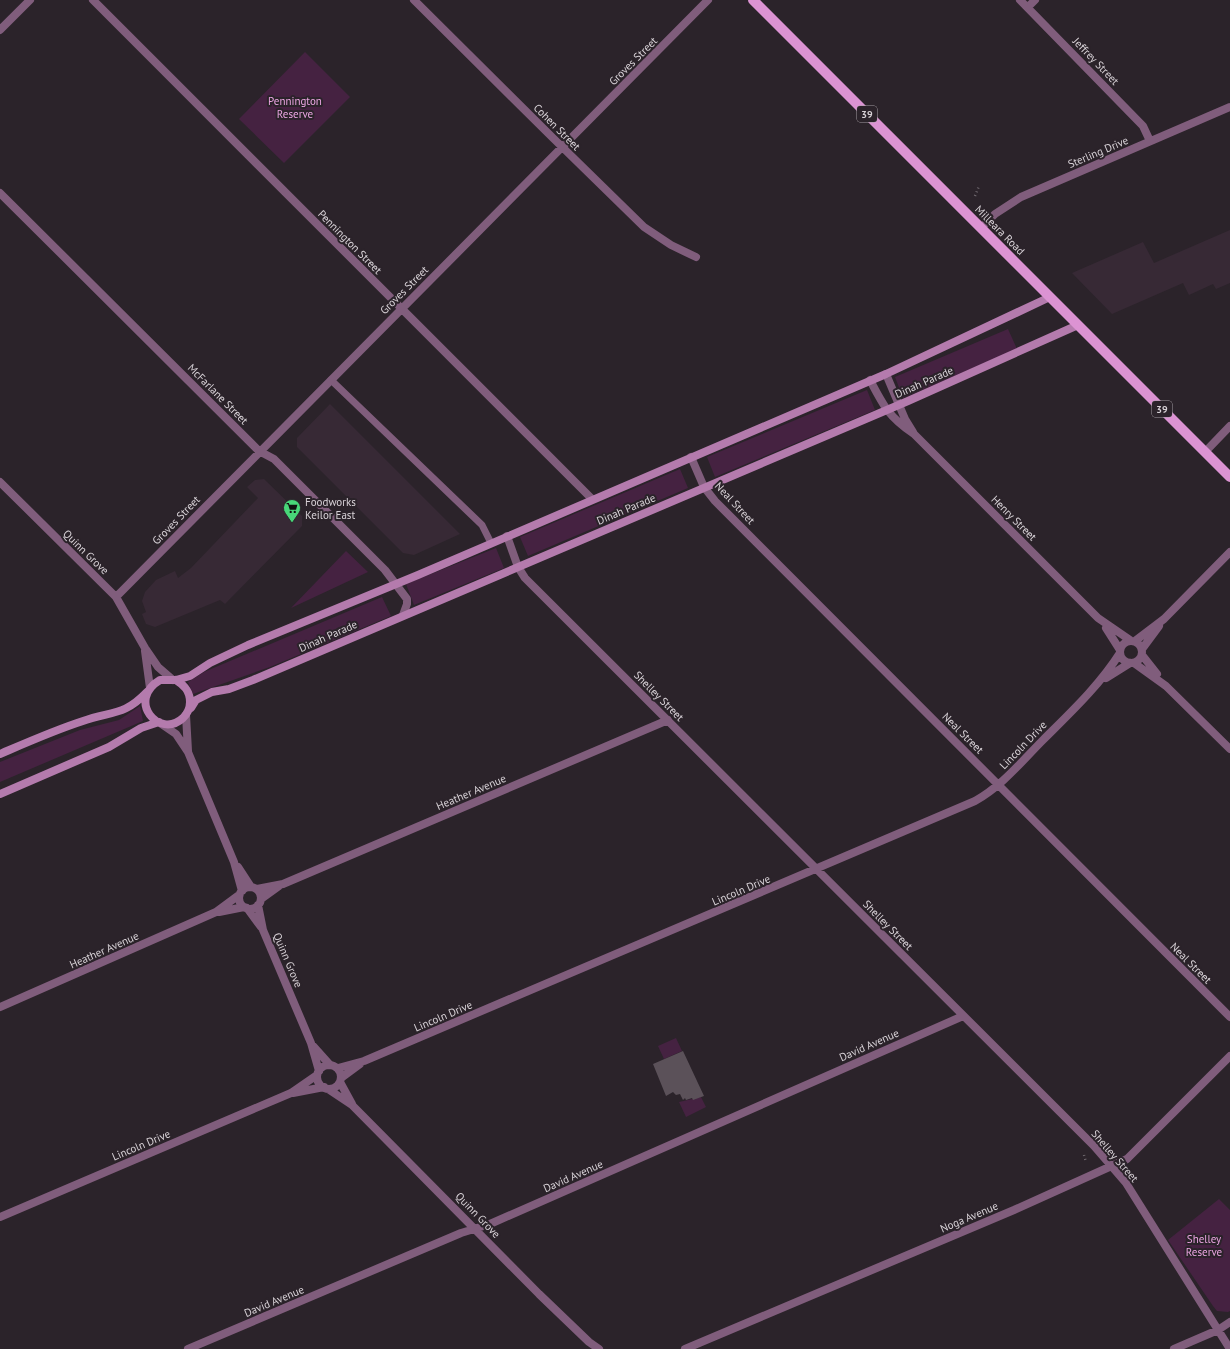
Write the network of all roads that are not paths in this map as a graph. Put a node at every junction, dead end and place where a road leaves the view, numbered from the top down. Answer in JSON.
{"nodes":[{"id":1,"x":30,"y":0,"type":"edge"},
{"id":2,"x":93,"y":0,"type":"edge"},
{"id":3,"x":414,"y":0,"type":"edge"},
{"id":4,"x":708,"y":0,"type":"edge"},
{"id":5,"x":753,"y":0,"type":"edge"},
{"id":6,"x":1020,"y":0,"type":"edge"},
{"id":7,"x":1036,"y":0,"type":"edge"},
{"id":8,"x":1028,"y":8,"type":"junction"},
{"id":9,"x":0,"y":30,"type":"edge"},
{"id":10,"x":1230,"y":108,"type":"edge"},
{"id":11,"x":1150,"y":141,"type":"junction"},
{"id":12,"x":562,"y":148,"type":"junction"},
{"id":13,"x":0,"y":193,"type":"edge"},
{"id":14,"x":981,"y":228,"type":"junction"},
{"id":15,"x":696,"y":257,"type":"dead end"},
{"id":16,"x":1050,"y":297,"type":"junction"},
{"id":17,"x":401,"y":309,"type":"junction"},
{"id":18,"x":1078,"y":325,"type":"junction"},
{"id":19,"x":886,"y":374,"type":"junction"},
{"id":20,"x":331,"y":380,"type":"junction"},
{"id":21,"x":870,"y":380,"type":"junction"},
{"id":22,"x":899,"y":404,"type":"junction"},
{"id":23,"x":886,"y":410,"type":"junction"},
{"id":24,"x":1230,"y":426,"type":"edge"},
{"id":25,"x":914,"y":434,"type":"junction"},
{"id":26,"x":259,"y":451,"type":"junction"},
{"id":27,"x":1205,"y":452,"type":"junction"},
{"id":28,"x":691,"y":456,"type":"junction"},
{"id":29,"x":1230,"y":477,"type":"edge"},
{"id":30,"x":0,"y":482,"type":"edge"},
{"id":31,"x":704,"y":487,"type":"junction"},
{"id":32,"x":592,"y":499,"type":"junction"},
{"id":33,"x":507,"y":536,"type":"junction"},
{"id":34,"x":491,"y":543,"type":"junction"},
{"id":35,"x":1230,"y":552,"type":"edge"},
{"id":36,"x":518,"y":567,"type":"junction"},
{"id":37,"x":397,"y":584,"type":"junction"},
{"id":38,"x":116,"y":596,"type":"junction"},
{"id":39,"x":402,"y":615,"type":"junction"},
{"id":40,"x":1098,"y":618,"type":"junction"},
{"id":41,"x":1164,"y":619,"type":"junction"},
{"id":42,"x":1132,"y":640,"type":"junction"},
{"id":43,"x":145,"y":648,"type":"junction"},
{"id":44,"x":1120,"y":652,"type":"junction"},
{"id":45,"x":1142,"y":652,"type":"junction"},
{"id":46,"x":1132,"y":663,"type":"junction"},
{"id":47,"x":174,"y":680,"type":"junction"},
{"id":48,"x":1166,"y":686,"type":"junction"},
{"id":49,"x":149,"y":689,"type":"junction"},
{"id":50,"x":1094,"y":689,"type":"junction"},
{"id":51,"x":186,"y":714,"type":"junction"},
{"id":52,"x":668,"y":720,"type":"junction"},
{"id":53,"x":159,"y":723,"type":"junction"},
{"id":54,"x":1230,"y":749,"type":"edge"},
{"id":55,"x":188,"y":752,"type":"junction"},
{"id":56,"x":0,"y":754,"type":"edge"},
{"id":57,"x":999,"y":785,"type":"junction"},
{"id":58,"x":0,"y":794,"type":"edge"},
{"id":59,"x":234,"y":862,"type":"junction"},
{"id":60,"x":817,"y":869,"type":"junction"},
{"id":61,"x":283,"y":884,"type":"junction"},
{"id":62,"x":254,"y":888,"type":"junction"},
{"id":63,"x":240,"y":893,"type":"junction"},
{"id":64,"x":259,"y":902,"type":"junction"},
{"id":65,"x":246,"y":908,"type":"junction"},
{"id":66,"x":216,"y":912,"type":"junction"},
{"id":67,"x":263,"y":930,"type":"junction"},
{"id":68,"x":0,"y":1007,"type":"edge"},
{"id":69,"x":963,"y":1016,"type":"junction"},
{"id":70,"x":1230,"y":1017,"type":"edge"},
{"id":71,"x":311,"y":1043,"type":"junction"},
{"id":72,"x":1230,"y":1056,"type":"edge"},
{"id":73,"x":364,"y":1061,"type":"junction"},
{"id":74,"x":334,"y":1067,"type":"junction"},
{"id":75,"x":318,"y":1073,"type":"junction"},
{"id":76,"x":340,"y":1080,"type":"junction"},
{"id":77,"x":326,"y":1088,"type":"junction"},
{"id":78,"x":290,"y":1094,"type":"junction"},
{"id":79,"x":352,"y":1104,"type":"junction"},
{"id":80,"x":1111,"y":1166,"type":"junction"},
{"id":81,"x":0,"y":1217,"type":"edge"},
{"id":82,"x":474,"y":1227,"type":"junction"},
{"id":83,"x":1230,"y":1322,"type":"edge"},
{"id":84,"x":1218,"y":1330,"type":"junction"},
{"id":85,"x":589,"y":1342,"type":"junction"},
{"id":86,"x":188,"y":1349,"type":"edge"},
{"id":87,"x":594,"y":1349,"type":"edge"},
{"id":88,"x":599,"y":1349,"type":"edge"},
{"id":89,"x":685,"y":1349,"type":"edge"},
{"id":90,"x":1174,"y":1349,"type":"edge"},
{"id":91,"x":1230,"y":1349,"type":"edge"}],
"edges":[{"from":1,"to":9,"type":"street"},
{"from":2,"to":17,"type":"street","name":"Pennington Street"},
{"from":3,"to":12,"type":"street","name":"Cohen Street"},
{"from":4,"to":12,"type":"street","name":"Groves Street"},
{"from":5,"to":14,"type":"main road","name":"Milleara Road","number":"39"},
{"from":6,"to":8,"type":"street","name":"Jeffrey Street"},
{"from":7,"to":8,"type":"street"},
{"from":8,"to":11,"type":"street","name":"Jeffrey Street"},
{"from":10,"to":11,"type":"street","name":"Sterling Drive"},
{"from":11,"to":14,"type":"street","name":"Sterling Drive"},
{"from":12,"to":15,"type":"street","name":"Cohen Street"},
{"from":12,"to":17,"type":"street","name":"Groves Street"},
{"from":13,"to":26,"type":"street","name":"McFarlane Street"},
{"from":14,"to":16,"type":"main road","name":"Milleara Road","number":"39"},
{"from":16,"to":18,"type":"main road","name":"Milleara Road","number":"39"},
{"from":16,"to":19,"type":"street","name":"Dinah Parade"},
{"from":17,"to":20,"type":"street","name":"Groves Street"},
{"from":17,"to":32,"type":"street","name":"Pennington Street"},
{"from":18,"to":22,"type":"street","name":"Dinah Parade"},
{"from":18,"to":27,"type":"main road","name":"Milleara Road","number":"39"},
{"from":19,"to":21,"type":"street","name":"Dinah Parade"},
{"from":19,"to":22,"type":"street","name":"Henry Street"},
{"from":20,"to":26,"type":"street","name":"Groves Street"},
{"from":20,"to":34,"type":"lane"},
{"from":21,"to":23,"type":"street","name":"Henry Street"},
{"from":21,"to":28,"type":"street","name":"Dinah Parade"},
{"from":22,"to":23,"type":"street","name":"Dinah Parade"},
{"from":22,"to":25,"type":"street","name":"Henry Street"},
{"from":23,"to":25,"type":"street","name":"Henry Street"},
{"from":23,"to":31,"type":"street","name":"Dinah Parade"},
{"from":24,"to":27,"type":"street"},
{"from":25,"to":40,"type":"street","name":"Henry Street"},
{"from":26,"to":37,"type":"street","name":"McFarlane Street"},
{"from":26,"to":38,"type":"street","name":"Groves Street"},
{"from":27,"to":29,"type":"main road","name":"Milleara Road","number":"39"},
{"from":28,"to":31,"type":"street","name":"Neal Street"},
{"from":28,"to":32,"type":"street","name":"Dinah Parade"},
{"from":30,"to":38,"type":"street","name":"Quinn Grove"},
{"from":31,"to":36,"type":"street","name":"Dinah Parade"},
{"from":31,"to":57,"type":"street","name":"Neal Street"},
{"from":32,"to":33,"type":"street","name":"Dinah Parade"},
{"from":33,"to":34,"type":"street","name":"Dinah Parade"},
{"from":33,"to":36,"type":"street","name":"Shelley Street"},
{"from":34,"to":37,"type":"street","name":"Dinah Parade"},
{"from":35,"to":41,"type":"street"},
{"from":36,"to":39,"type":"street","name":"Dinah Parade"},
{"from":36,"to":52,"type":"street","name":"Shelley Street"},
{"from":37,"to":39,"type":"street","name":"McFarlane Street"},
{"from":37,"to":47,"type":"street","name":"Dinah Parade"},
{"from":38,"to":43,"type":"street","name":"Quinn Grove"},
{"from":39,"to":51,"type":"street","name":"Dinah Parade"},
{"from":40,"to":42,"type":"street","name":"Henry Street"},
{"from":40,"to":44,"type":"street","name":"Henry Street"},
{"from":41,"to":42,"type":"street"},
{"from":41,"to":45,"type":"street"},
{"from":42,"to":44,"type":"street"},
{"from":42,"to":45,"type":"street"},
{"from":43,"to":47,"type":"street","name":"Quinn Grove"},
{"from":43,"to":49,"type":"street","name":"Quinn Grove"},
{"from":44,"to":46,"type":"street"},
{"from":44,"to":50,"type":"street","name":"Lincoln Drive"},
{"from":45,"to":46,"type":"street"},
{"from":45,"to":48,"type":"street"},
{"from":46,"to":48,"type":"street"},
{"from":46,"to":50,"type":"street","name":"Lincoln Drive"},
{"from":47,"to":49,"type":"street"},
{"from":47,"to":51,"type":"street"},
{"from":48,"to":54,"type":"street"},
{"from":49,"to":53,"type":"street"},
{"from":49,"to":56,"type":"street"},
{"from":50,"to":57,"type":"street","name":"Lincoln Drive"},
{"from":51,"to":53,"type":"street"},
{"from":51,"to":55,"type":"street"},
{"from":52,"to":60,"type":"street","name":"Shelley Street"},
{"from":52,"to":61,"type":"street","name":"Heather Avenue"},
{"from":53,"to":55,"type":"street"},
{"from":53,"to":58,"type":"street"},
{"from":55,"to":59,"type":"street"},
{"from":57,"to":60,"type":"street","name":"Lincoln Drive"},
{"from":57,"to":70,"type":"street","name":"Neal Street"},
{"from":59,"to":62,"type":"street"},
{"from":59,"to":63,"type":"street"},
{"from":60,"to":69,"type":"street","name":"Shelley Street"},
{"from":60,"to":73,"type":"street","name":"Lincoln Drive"},
{"from":61,"to":62,"type":"street","name":"Heather Avenue"},
{"from":61,"to":64,"type":"street","name":"Heather Avenue"},
{"from":62,"to":63,"type":"street"},
{"from":62,"to":64,"type":"street"},
{"from":63,"to":65,"type":"street"},
{"from":63,"to":66,"type":"street","name":"Heather Avenue"},
{"from":64,"to":65,"type":"street"},
{"from":64,"to":67,"type":"street","name":"Quinn Grove"},
{"from":65,"to":66,"type":"street","name":"Heather Avenue"},
{"from":65,"to":67,"type":"street","name":"Quinn Grove"},
{"from":66,"to":68,"type":"street","name":"Heather Avenue"},
{"from":67,"to":71,"type":"street","name":"Quinn Grove"},
{"from":69,"to":80,"type":"street","name":"Shelley Street"},
{"from":69,"to":82,"type":"street","name":"David Avenue"},
{"from":71,"to":74,"type":"street","name":"Quinn Grove"},
{"from":71,"to":75,"type":"street","name":"Quinn Grove"},
{"from":72,"to":80,"type":"street","name":"Noga Avenue"},
{"from":73,"to":74,"type":"street","name":"Lincoln Drive"},
{"from":73,"to":76,"type":"street","name":"Lincoln Drive"},
{"from":74,"to":75,"type":"street"},
{"from":74,"to":76,"type":"street"},
{"from":75,"to":77,"type":"street"},
{"from":75,"to":78,"type":"street","name":"Lincoln Drive"},
{"from":76,"to":77,"type":"street"},
{"from":76,"to":79,"type":"street","name":"Quinn Grove"},
{"from":77,"to":78,"type":"street","name":"Lincoln Drive"},
{"from":77,"to":79,"type":"street","name":"Quinn Grove"},
{"from":78,"to":81,"type":"street","name":"Lincoln Drive"},
{"from":79,"to":82,"type":"street","name":"Quinn Grove"},
{"from":80,"to":84,"type":"street","name":"Shelley Street"},
{"from":80,"to":89,"type":"street","name":"Noga Avenue"},
{"from":82,"to":85,"type":"street","name":"Quinn Grove"},
{"from":82,"to":86,"type":"street","name":"David Avenue"},
{"from":83,"to":84,"type":"street"},
{"from":84,"to":90,"type":"street"},
{"from":84,"to":91,"type":"street","name":"Shelley Street"},
{"from":85,"to":87,"type":"street","name":"Quinn Grove"},
{"from":85,"to":88,"type":"street","name":"Quinn Grove"}]}
